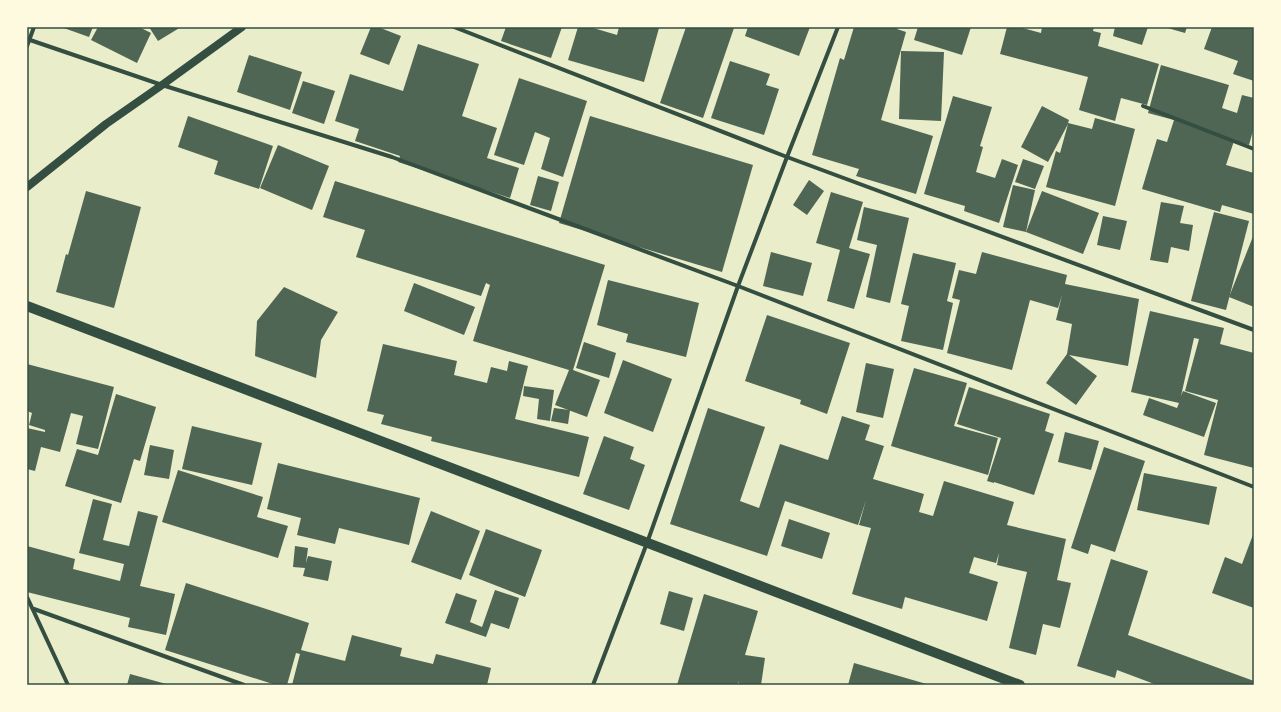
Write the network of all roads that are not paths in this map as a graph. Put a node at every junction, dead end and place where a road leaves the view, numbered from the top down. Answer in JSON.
{"nodes":[{"id":1,"x":34,"y":27,"type":"edge"},
{"id":2,"x":242,"y":27,"type":"edge"},
{"id":3,"x":454,"y":27,"type":"edge"},
{"id":4,"x":838,"y":27,"type":"edge"},
{"id":5,"x":30,"y":40,"type":"junction"},
{"id":6,"x":27,"y":46,"type":"edge"},
{"id":7,"x":162,"y":85,"type":"junction"},
{"id":8,"x":1143,"y":106,"type":"dead end"},
{"id":9,"x":1254,"y":149,"type":"edge"},
{"id":10,"x":787,"y":157,"type":"junction"},
{"id":11,"x":27,"y":187,"type":"edge"},
{"id":12,"x":738,"y":286,"type":"junction"},
{"id":13,"x":27,"y":306,"type":"edge"},
{"id":14,"x":1254,"y":330,"type":"edge"},
{"id":15,"x":1254,"y":487,"type":"edge"},
{"id":16,"x":647,"y":543,"type":"junction"},
{"id":17,"x":27,"y":596,"type":"edge"},
{"id":18,"x":34,"y":610,"type":"junction"},
{"id":19,"x":68,"y":685,"type":"edge"},
{"id":20,"x":244,"y":685,"type":"edge"},
{"id":21,"x":593,"y":685,"type":"edge"},
{"id":22,"x":1020,"y":685,"type":"edge"}],
"edges":[{"from":1,"to":5,"type":"street"},
{"from":2,"to":7,"type":"main road"},
{"from":3,"to":10,"type":"street"},
{"from":4,"to":10,"type":"street"},
{"from":5,"to":6,"type":"street"},
{"from":5,"to":7,"type":"street"},
{"from":7,"to":11,"type":"main road"},
{"from":7,"to":12,"type":"street"},
{"from":8,"to":9,"type":"street"},
{"from":10,"to":12,"type":"street"},
{"from":10,"to":14,"type":"street"},
{"from":12,"to":15,"type":"street"},
{"from":12,"to":16,"type":"street"},
{"from":13,"to":16,"type":"main road"},
{"from":16,"to":21,"type":"street"},
{"from":16,"to":22,"type":"main road"},
{"from":17,"to":18,"type":"street"},
{"from":18,"to":19,"type":"street"},
{"from":18,"to":20,"type":"street"}]}
